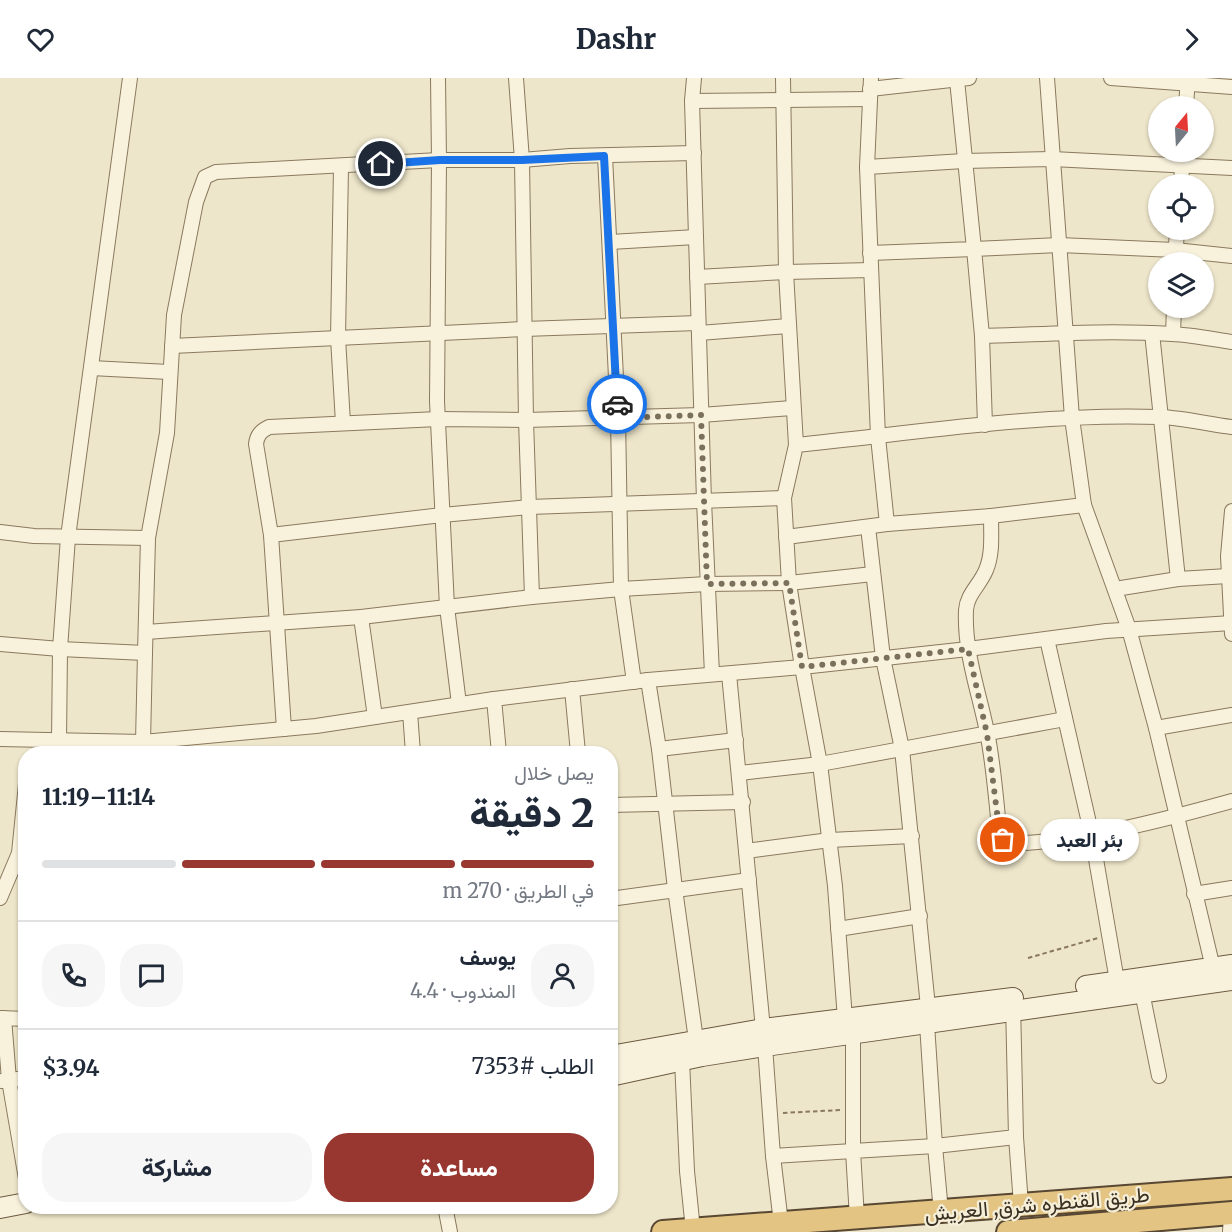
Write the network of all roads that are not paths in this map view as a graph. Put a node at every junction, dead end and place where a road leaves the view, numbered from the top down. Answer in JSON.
{"nodes":[{"id":1,"x":130,"y":78,"type":"edge"},
{"id":2,"x":438,"y":78,"type":"edge"},
{"id":3,"x":516,"y":78,"type":"edge"},
{"id":4,"x":694,"y":78,"type":"edge"},
{"id":5,"x":783,"y":78,"type":"edge"},
{"id":6,"x":1047,"y":78,"type":"edge"},
{"id":7,"x":1111,"y":78,"type":"edge"},
{"id":8,"x":963,"y":79,"type":"edge"},
{"id":9,"x":1188,"y":82,"type":"edge"},
{"id":10,"x":1232,"y":87,"type":"edge"},
{"id":11,"x":870,"y":89,"type":"edge"},
{"id":12,"x":783,"y":100,"type":"junction"},
{"id":13,"x":692,"y":101,"type":"junction"},
{"id":14,"x":694,"y":153,"type":"junction"},
{"id":15,"x":604,"y":156,"type":"junction"},
{"id":16,"x":1052,"y":159,"type":"junction"},
{"id":17,"x":440,"y":160,"type":"junction"},
{"id":18,"x":522,"y":160,"type":"junction"},
{"id":19,"x":964,"y":161,"type":"junction"},
{"id":20,"x":1182,"y":162,"type":"edge"},
{"id":21,"x":1182,"y":166,"type":"junction"},
{"id":22,"x":341,"y":167,"type":"junction"},
{"id":23,"x":867,"y":167,"type":"junction"},
{"id":24,"x":1232,"y":168,"type":"edge"},
{"id":25,"x":1182,"y":174,"type":"edge"},
{"id":26,"x":696,"y":237,"type":"junction"},
{"id":27,"x":610,"y":242,"type":"junction"},
{"id":28,"x":1059,"y":245,"type":"junction"},
{"id":29,"x":974,"y":249,"type":"junction"},
{"id":30,"x":870,"y":253,"type":"junction"},
{"id":31,"x":1148,"y":253,"type":"edge"},
{"id":32,"x":1214,"y":256,"type":"edge"},
{"id":33,"x":1232,"y":256,"type":"edge"},
{"id":34,"x":871,"y":270,"type":"junction"},
{"id":35,"x":786,"y":272,"type":"junction"},
{"id":36,"x":697,"y":277,"type":"junction"},
{"id":37,"x":1174,"y":318,"type":"edge"},
{"id":38,"x":613,"y":325,"type":"junction"},
{"id":39,"x":789,"y":326,"type":"junction"},
{"id":40,"x":524,"y":328,"type":"junction"},
{"id":41,"x":699,"y":328,"type":"junction"},
{"id":42,"x":438,"y":333,"type":"junction"},
{"id":43,"x":1067,"y":333,"type":"junction"},
{"id":44,"x":1152,"y":333,"type":"junction"},
{"id":45,"x":1173,"y":334,"type":"junction"},
{"id":46,"x":982,"y":336,"type":"junction"},
{"id":47,"x":338,"y":338,"type":"junction"},
{"id":48,"x":1232,"y":342,"type":"edge"},
{"id":49,"x":172,"y":346,"type":"junction"},
{"id":50,"x":91,"y":368,"type":"junction"},
{"id":51,"x":170,"y":372,"type":"junction"},
{"id":52,"x":792,"y":408,"type":"junction"},
{"id":53,"x":701,"y":415,"type":"junction"},
{"id":54,"x":1161,"y":417,"type":"junction"},
{"id":55,"x":438,"y":418,"type":"junction"},
{"id":56,"x":618,"y":418,"type":"junction"},
{"id":57,"x":1072,"y":418,"type":"junction"},
{"id":58,"x":526,"y":420,"type":"junction"},
{"id":59,"x":343,"y":423,"type":"junction"},
{"id":60,"x":985,"y":425,"type":"junction"},
{"id":61,"x":1232,"y":427,"type":"edge"},
{"id":62,"x":878,"y":437,"type":"junction"},
{"id":63,"x":796,"y":445,"type":"junction"},
{"id":64,"x":784,"y":498,"type":"junction"},
{"id":65,"x":704,"y":501,"type":"junction"},
{"id":66,"x":620,"y":504,"type":"junction"},
{"id":67,"x":1084,"y":505,"type":"junction"},
{"id":68,"x":529,"y":507,"type":"junction"},
{"id":69,"x":442,"y":515,"type":"junction"},
{"id":70,"x":1232,"y":515,"type":"edge"},
{"id":71,"x":991,"y":516,"type":"junction"},
{"id":72,"x":887,"y":524,"type":"junction"},
{"id":73,"x":868,"y":527,"type":"junction"},
{"id":74,"x":0,"y":532,"type":"edge"},
{"id":75,"x":271,"y":535,"type":"junction"},
{"id":76,"x":68,"y":537,"type":"junction"},
{"id":77,"x":786,"y":537,"type":"junction"},
{"id":78,"x":148,"y":538,"type":"junction"},
{"id":79,"x":873,"y":574,"type":"junction"},
{"id":80,"x":1228,"y":576,"type":"junction"},
{"id":81,"x":1178,"y":579,"type":"junction"},
{"id":82,"x":789,"y":583,"type":"junction"},
{"id":83,"x":707,"y":584,"type":"junction"},
{"id":84,"x":621,"y":589,"type":"junction"},
{"id":85,"x":1115,"y":589,"type":"junction"},
{"id":86,"x":532,"y":597,"type":"junction"},
{"id":87,"x":447,"y":607,"type":"junction"},
{"id":88,"x":361,"y":617,"type":"junction"},
{"id":89,"x":277,"y":622,"type":"junction"},
{"id":90,"x":1231,"y":627,"type":"edge"},
{"id":91,"x":1130,"y":629,"type":"junction"},
{"id":92,"x":146,"y":632,"type":"junction"},
{"id":93,"x":1047,"y":639,"type":"junction"},
{"id":94,"x":0,"y":644,"type":"edge"},
{"id":95,"x":60,"y":649,"type":"junction"},
{"id":96,"x":968,"y":649,"type":"junction"},
{"id":97,"x":145,"y":654,"type":"junction"},
{"id":98,"x":883,"y":658,"type":"junction"},
{"id":99,"x":802,"y":667,"type":"junction"},
{"id":100,"x":712,"y":674,"type":"junction"},
{"id":101,"x":729,"y":674,"type":"junction"},
{"id":102,"x":641,"y":681,"type":"junction"},
{"id":103,"x":572,"y":689,"type":"junction"},
{"id":104,"x":494,"y":699,"type":"junction"},
{"id":105,"x":459,"y":704,"type":"junction"},
{"id":106,"x":410,"y":712,"type":"junction"},
{"id":107,"x":1232,"y":715,"type":"edge"},
{"id":108,"x":375,"y":717,"type":"junction"},
{"id":109,"x":1065,"y":719,"type":"junction"},
{"id":110,"x":1156,"y":728,"type":"junction"},
{"id":111,"x":284,"y":729,"type":"junction"},
{"id":112,"x":987,"y":734,"type":"junction"},
{"id":113,"x":0,"y":739,"type":"edge"},
{"id":114,"x":736,"y":740,"type":"junction"},
{"id":115,"x":59,"y":741,"type":"junction"},
{"id":116,"x":143,"y":742,"type":"junction"},
{"id":117,"x":28,"y":746,"type":"edge"},
{"id":118,"x":412,"y":746,"type":"edge"},
{"id":119,"x":498,"y":746,"type":"edge"},
{"id":120,"x":577,"y":746,"type":"edge"},
{"id":121,"x":659,"y":749,"type":"junction"},
{"id":122,"x":902,"y":749,"type":"junction"},
{"id":123,"x":820,"y":764,"type":"junction"},
{"id":124,"x":740,"y":773,"type":"junction"},
{"id":125,"x":1232,"y":801,"type":"edge"},
{"id":126,"x":743,"y":802,"type":"junction"},
{"id":127,"x":666,"y":804,"type":"junction"},
{"id":128,"x":618,"y":805,"type":"edge"},
{"id":129,"x":1176,"y":816,"type":"junction"},
{"id":130,"x":912,"y":836,"type":"junction"},
{"id":131,"x":1092,"y":836,"type":"junction"},
{"id":132,"x":830,"y":840,"type":"junction"},
{"id":133,"x":746,"y":851,"type":"junction"},
{"id":134,"x":18,"y":855,"type":"edge"},
{"id":135,"x":749,"y":880,"type":"junction"},
{"id":136,"x":1232,"y":888,"type":"edge"},
{"id":137,"x":675,"y":889,"type":"junction"},
{"id":138,"x":1194,"y":894,"type":"junction"},
{"id":139,"x":0,"y":898,"type":"edge"},
{"id":140,"x":618,"y":898,"type":"edge"},
{"id":141,"x":920,"y":916,"type":"junction"},
{"id":142,"x":838,"y":929,"type":"junction"},
{"id":143,"x":1222,"y":967,"type":"edge"},
{"id":144,"x":1232,"y":980,"type":"edge"},
{"id":145,"x":1118,"y":981,"type":"junction"},
{"id":146,"x":1142,"y":992,"type":"junction"},
{"id":147,"x":1013,"y":1004,"type":"junction"},
{"id":148,"x":927,"y":1016,"type":"junction"},
{"id":149,"x":2,"y":1018,"type":"edge"},
{"id":150,"x":18,"y":1018,"type":"edge"},
{"id":151,"x":849,"y":1026,"type":"junction"},
{"id":152,"x":764,"y":1037,"type":"junction"},
{"id":153,"x":696,"y":1040,"type":"junction"},
{"id":154,"x":618,"y":1055,"type":"edge"},
{"id":155,"x":682,"y":1060,"type":"junction"},
{"id":156,"x":618,"y":1074,"type":"edge"},
{"id":157,"x":1160,"y":1076,"type":"dead end"},
{"id":158,"x":4,"y":1081,"type":"edge"},
{"id":159,"x":1016,"y":1137,"type":"junction"},
{"id":160,"x":18,"y":1143,"type":"edge"},
{"id":161,"x":935,"y":1146,"type":"junction"},
{"id":162,"x":853,"y":1151,"type":"junction"},
{"id":163,"x":773,"y":1156,"type":"junction"},
{"id":164,"x":1232,"y":1189,"type":"edge"},
{"id":165,"x":18,"y":1205,"type":"edge"},
{"id":166,"x":1021,"y":1205,"type":"junction"},
{"id":167,"x":0,"y":1208,"type":"edge"},
{"id":168,"x":941,"y":1212,"type":"junction"},
{"id":169,"x":447,"y":1214,"type":"edge"},
{"id":170,"x":857,"y":1218,"type":"junction"},
{"id":171,"x":1231,"y":1219,"type":"edge"},
{"id":172,"x":781,"y":1223,"type":"junction"},
{"id":173,"x":693,"y":1230,"type":"junction"},
{"id":174,"x":450,"y":1232,"type":"edge"},
{"id":175,"x":663,"y":1232,"type":"edge"},
{"id":176,"x":1008,"y":1232,"type":"edge"}],
"edges":[{"from":1,"to":50,"type":"street"},
{"from":2,"to":17,"type":"street"},
{"from":3,"to":18,"type":"street"},
{"from":4,"to":13,"type":"street"},
{"from":5,"to":12,"type":"street"},
{"from":6,"to":16,"type":"street"},
{"from":7,"to":9,"type":"street"},
{"from":8,"to":11,"type":"street"},
{"from":8,"to":19,"type":"street"},
{"from":9,"to":10,"type":"street"},
{"from":11,"to":12,"type":"street"},
{"from":11,"to":23,"type":"street"},
{"from":12,"to":13,"type":"street"},
{"from":12,"to":35,"type":"street"},
{"from":13,"to":14,"type":"street"},
{"from":14,"to":15,"type":"street"},
{"from":14,"to":26,"type":"street"},
{"from":15,"to":18,"type":"street"},
{"from":15,"to":27,"type":"street"},
{"from":16,"to":19,"type":"street"},
{"from":16,"to":21,"type":"street"},
{"from":16,"to":28,"type":"street"},
{"from":17,"to":18,"type":"street"},
{"from":17,"to":22,"type":"street"},
{"from":17,"to":42,"type":"street"},
{"from":18,"to":40,"type":"street"},
{"from":19,"to":23,"type":"street"},
{"from":19,"to":29,"type":"street"},
{"from":20,"to":21,"type":"street"},
{"from":21,"to":24,"type":"street"},
{"from":21,"to":25,"type":"street"},
{"from":22,"to":47,"type":"street"},
{"from":22,"to":49,"type":"street"},
{"from":23,"to":30,"type":"street"},
{"from":26,"to":27,"type":"street"},
{"from":26,"to":36,"type":"street"},
{"from":27,"to":38,"type":"street"},
{"from":28,"to":29,"type":"street"},
{"from":28,"to":31,"type":"street"},
{"from":28,"to":43,"type":"street"},
{"from":29,"to":30,"type":"street"},
{"from":29,"to":46,"type":"street"},
{"from":30,"to":34,"type":"street"},
{"from":32,"to":33,"type":"street"},
{"from":34,"to":35,"type":"street"},
{"from":34,"to":62,"type":"street"},
{"from":35,"to":36,"type":"street"},
{"from":35,"to":39,"type":"street"},
{"from":36,"to":41,"type":"street"},
{"from":37,"to":45,"type":"street"},
{"from":38,"to":40,"type":"street"},
{"from":38,"to":41,"type":"street"},
{"from":38,"to":56,"type":"street"},
{"from":39,"to":41,"type":"street"},
{"from":39,"to":52,"type":"street"},
{"from":40,"to":42,"type":"street"},
{"from":40,"to":58,"type":"street"},
{"from":41,"to":53,"type":"street"},
{"from":42,"to":47,"type":"street"},
{"from":42,"to":55,"type":"street"},
{"from":43,"to":44,"type":"street"},
{"from":43,"to":46,"type":"street"},
{"from":43,"to":57,"type":"street"},
{"from":44,"to":45,"type":"street"},
{"from":44,"to":54,"type":"street"},
{"from":45,"to":48,"type":"street"},
{"from":46,"to":60,"type":"street"},
{"from":47,"to":49,"type":"street"},
{"from":47,"to":59,"type":"street"},
{"from":49,"to":51,"type":"street"},
{"from":50,"to":51,"type":"street"},
{"from":50,"to":76,"type":"street"},
{"from":51,"to":78,"type":"street"},
{"from":52,"to":53,"type":"street"},
{"from":52,"to":63,"type":"street"},
{"from":53,"to":56,"type":"street"},
{"from":53,"to":65,"type":"street"},
{"from":54,"to":57,"type":"street"},
{"from":54,"to":61,"type":"street"},
{"from":54,"to":81,"type":"street"},
{"from":55,"to":58,"type":"street"},
{"from":55,"to":59,"type":"street"},
{"from":55,"to":69,"type":"street"},
{"from":56,"to":58,"type":"street"},
{"from":56,"to":66,"type":"street"},
{"from":57,"to":60,"type":"street"},
{"from":57,"to":67,"type":"street"},
{"from":58,"to":68,"type":"street"},
{"from":59,"to":75,"type":"street"},
{"from":60,"to":62,"type":"street"},
{"from":62,"to":63,"type":"street"},
{"from":62,"to":72,"type":"street"},
{"from":63,"to":64,"type":"street"},
{"from":64,"to":65,"type":"street"},
{"from":64,"to":77,"type":"street"},
{"from":65,"to":66,"type":"street"},
{"from":65,"to":83,"type":"street"},
{"from":66,"to":68,"type":"street"},
{"from":66,"to":84,"type":"street"},
{"from":67,"to":71,"type":"street"},
{"from":67,"to":85,"type":"street"},
{"from":68,"to":69,"type":"street"},
{"from":68,"to":86,"type":"street"},
{"from":69,"to":75,"type":"street"},
{"from":69,"to":87,"type":"street"},
{"from":70,"to":80,"type":"street"},
{"from":71,"to":72,"type":"street"},
{"from":71,"to":96,"type":"street"},
{"from":72,"to":73,"type":"street"},
{"from":73,"to":77,"type":"street"},
{"from":73,"to":79,"type":"street"},
{"from":74,"to":76,"type":"street"},
{"from":75,"to":89,"type":"street"},
{"from":76,"to":78,"type":"street"},
{"from":76,"to":95,"type":"street"},
{"from":77,"to":82,"type":"street"},
{"from":78,"to":92,"type":"street"},
{"from":79,"to":82,"type":"street"},
{"from":79,"to":98,"type":"street"},
{"from":80,"to":81,"type":"street"},
{"from":80,"to":90,"type":"street"},
{"from":81,"to":85,"type":"street"},
{"from":82,"to":83,"type":"street"},
{"from":82,"to":99,"type":"street"},
{"from":83,"to":84,"type":"street"},
{"from":83,"to":100,"type":"street"},
{"from":84,"to":86,"type":"street"},
{"from":84,"to":102,"type":"street"},
{"from":85,"to":91,"type":"street"},
{"from":86,"to":87,"type":"street"},
{"from":87,"to":88,"type":"street"},
{"from":87,"to":105,"type":"street"},
{"from":88,"to":89,"type":"street"},
{"from":88,"to":108,"type":"street"},
{"from":89,"to":92,"type":"street"},
{"from":89,"to":111,"type":"street"},
{"from":90,"to":91,"type":"street"},
{"from":91,"to":93,"type":"street"},
{"from":91,"to":110,"type":"street"},
{"from":92,"to":97,"type":"street"},
{"from":93,"to":96,"type":"street"},
{"from":93,"to":109,"type":"street"},
{"from":94,"to":95,"type":"street"},
{"from":95,"to":97,"type":"street"},
{"from":95,"to":115,"type":"street"},
{"from":96,"to":98,"type":"street"},
{"from":96,"to":112,"type":"street"},
{"from":97,"to":116,"type":"street"},
{"from":98,"to":99,"type":"street"},
{"from":98,"to":122,"type":"street"},
{"from":99,"to":101,"type":"street"},
{"from":99,"to":123,"type":"street"},
{"from":100,"to":101,"type":"street"},
{"from":100,"to":102,"type":"street"},
{"from":101,"to":114,"type":"street"},
{"from":102,"to":103,"type":"street"},
{"from":102,"to":121,"type":"street"},
{"from":103,"to":104,"type":"street"},
{"from":103,"to":120,"type":"street"},
{"from":104,"to":105,"type":"street"},
{"from":104,"to":119,"type":"street"},
{"from":105,"to":106,"type":"street"},
{"from":106,"to":108,"type":"street"},
{"from":106,"to":118,"type":"street"},
{"from":107,"to":110,"type":"street"},
{"from":108,"to":111,"type":"street"},
{"from":109,"to":112,"type":"street"},
{"from":109,"to":131,"type":"street"},
{"from":110,"to":129,"type":"street"},
{"from":111,"to":116,"type":"street"},
{"from":112,"to":122,"type":"street"},
{"from":112,"to":131,"type":"street"},
{"from":113,"to":117,"type":"street"},
{"from":114,"to":121,"type":"street"},
{"from":114,"to":124,"type":"street"},
{"from":115,"to":116,"type":"street"},
{"from":115,"to":117,"type":"street"},
{"from":121,"to":127,"type":"street"},
{"from":122,"to":123,"type":"street"},
{"from":122,"to":130,"type":"street"},
{"from":123,"to":124,"type":"street"},
{"from":123,"to":132,"type":"street"},
{"from":124,"to":126,"type":"street"},
{"from":125,"to":129,"type":"street"},
{"from":126,"to":127,"type":"street"},
{"from":126,"to":133,"type":"street"},
{"from":127,"to":128,"type":"street"},
{"from":127,"to":137,"type":"street"},
{"from":129,"to":131,"type":"street"},
{"from":129,"to":138,"type":"street"},
{"from":130,"to":132,"type":"street"},
{"from":130,"to":141,"type":"street"},
{"from":131,"to":145,"type":"street"},
{"from":132,"to":133,"type":"street"},
{"from":132,"to":142,"type":"street"},
{"from":133,"to":135,"type":"street"},
{"from":134,"to":139,"type":"street"},
{"from":135,"to":137,"type":"street"},
{"from":135,"to":152,"type":"street"},
{"from":136,"to":138,"type":"street"},
{"from":137,"to":140,"type":"street"},
{"from":137,"to":153,"type":"street"},
{"from":138,"to":143,"type":"street"},
{"from":141,"to":142,"type":"street"},
{"from":141,"to":148,"type":"street"},
{"from":142,"to":151,"type":"street"},
{"from":143,"to":145,"type":"main road"},
{"from":144,"to":146,"type":"main road"},
{"from":145,"to":147,"type":"main road"},
{"from":146,"to":147,"type":"main road"},
{"from":146,"to":157,"type":"street"},
{"from":147,"to":148,"type":"main road"},
{"from":147,"to":159,"type":"street"},
{"from":148,"to":151,"type":"main road"},
{"from":148,"to":161,"type":"street"},
{"from":149,"to":150,"type":"street"},
{"from":149,"to":158,"type":"street"},
{"from":151,"to":152,"type":"main road"},
{"from":151,"to":162,"type":"street"},
{"from":152,"to":153,"type":"main road"},
{"from":152,"to":155,"type":"main road"},
{"from":152,"to":163,"type":"street"},
{"from":153,"to":154,"type":"main road"},
{"from":155,"to":156,"type":"main road"},
{"from":155,"to":173,"type":"street"},
{"from":158,"to":160,"type":"street"},
{"from":159,"to":161,"type":"street"},
{"from":159,"to":166,"type":"street"},
{"from":161,"to":162,"type":"street"},
{"from":161,"to":168,"type":"street"},
{"from":162,"to":163,"type":"street"},
{"from":162,"to":170,"type":"street"},
{"from":163,"to":172,"type":"street"},
{"from":164,"to":166,"type":"highway","name":"طريق القنطره شرق, العريش"},
{"from":165,"to":167,"type":"main road"},
{"from":166,"to":168,"type":"highway","name":"طريق القنطره شرق, العريش"},
{"from":168,"to":170,"type":"highway","name":"طريق القنطره شرق, العريش"},
{"from":169,"to":174,"type":"street"},
{"from":170,"to":172,"type":"highway","name":"طريق القنطره شرق, العريش"},
{"from":171,"to":176,"type":"highway","name":"طريق القنطره شرق, العريش"},
{"from":172,"to":173,"type":"highway","name":"طريق القنطره شرق, العريش"},
{"from":173,"to":175,"type":"highway","name":"طريق القنطره شرق, العريش"}]}
